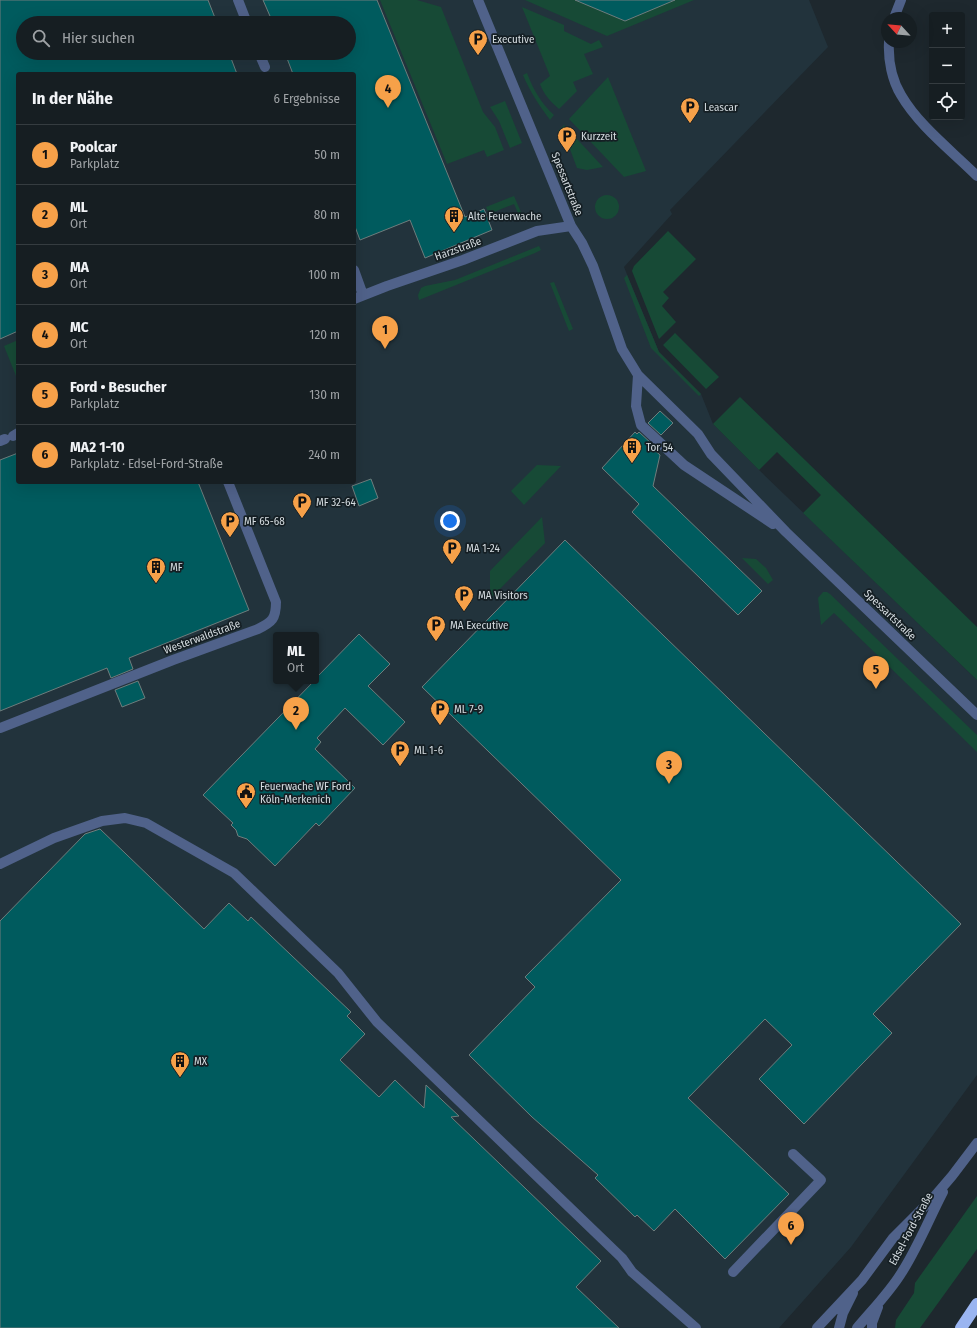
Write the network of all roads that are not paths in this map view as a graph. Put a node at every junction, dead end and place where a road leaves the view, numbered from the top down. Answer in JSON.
{"nodes":[{"id":1,"x":238,"y":0,"type":"edge"},
{"id":2,"x":478,"y":0,"type":"edge"},
{"id":3,"x":902,"y":0,"type":"edge"},
{"id":4,"x":897,"y":12,"type":"edge"},
{"id":5,"x":244,"y":16,"type":"edge"},
{"id":6,"x":889,"y":48,"type":"edge"},
{"id":7,"x":262,"y":60,"type":"edge"},
{"id":8,"x":265,"y":67,"type":"dead end"},
{"id":9,"x":977,"y":176,"type":"edge"},
{"id":10,"x":570,"y":226,"type":"junction"},
{"id":11,"x":356,"y":281,"type":"edge"},
{"id":12,"x":359,"y":297,"type":"edge"},
{"id":13,"x":638,"y":375,"type":"junction"},
{"id":14,"x":229,"y":484,"type":"edge"},
{"id":15,"x":786,"y":532,"type":"junction"},
{"id":16,"x":977,"y":715,"type":"edge"},
{"id":17,"x":0,"y":728,"type":"edge"},
{"id":18,"x":0,"y":864,"type":"edge"},
{"id":19,"x":977,"y":1143,"type":"edge"},
{"id":20,"x":793,"y":1154,"type":"dead end"},
{"id":21,"x":952,"y":1176,"type":"junction"},
{"id":22,"x":733,"y":1272,"type":"dead end"},
{"id":23,"x":862,"y":1280,"type":"junction"},
{"id":24,"x":883,"y":1297,"type":"junction"},
{"id":25,"x":977,"y":1304,"type":"edge"},
{"id":26,"x":696,"y":1328,"type":"edge"},
{"id":27,"x":817,"y":1328,"type":"edge"},
{"id":28,"x":839,"y":1328,"type":"edge"},
{"id":29,"x":857,"y":1328,"type":"edge"},
{"id":30,"x":872,"y":1328,"type":"edge"},
{"id":31,"x":961,"y":1328,"type":"edge"}],
"edges":[{"from":1,"to":5,"type":"street"},
{"from":2,"to":10,"type":"street","name":"Spessartstraße"},
{"from":3,"to":4,"type":"street"},
{"from":6,"to":9,"type":"street"},
{"from":7,"to":8,"type":"street"},
{"from":10,"to":12,"type":"street","name":"Harzstraße"},
{"from":10,"to":13,"type":"street","name":"Spessartstraße"},
{"from":11,"to":12,"type":"street"},
{"from":13,"to":15,"type":"street","name":"Spessartstraße"},
{"from":13,"to":15,"type":"street"},
{"from":14,"to":17,"type":"street","name":"Westerwaldstraße"},
{"from":15,"to":16,"type":"street","name":"Spessartstraße"},
{"from":18,"to":26,"type":"street"},
{"from":19,"to":21,"type":"street","name":"Edsel-Ford-Straße"},
{"from":20,"to":22,"type":"street"},
{"from":21,"to":23,"type":"street","name":"Edsel-Ford-Straße"},
{"from":21,"to":24,"type":"street","name":"Edsel-Ford-Straße"},
{"from":23,"to":27,"type":"street","name":"Edsel-Ford-Straße"},
{"from":23,"to":28,"type":"street","name":"Edsel-Ford-Straße"},
{"from":24,"to":29,"type":"street","name":"Edsel-Ford-Straße"},
{"from":24,"to":30,"type":"street"},
{"from":25,"to":31,"type":"highway"}]}
